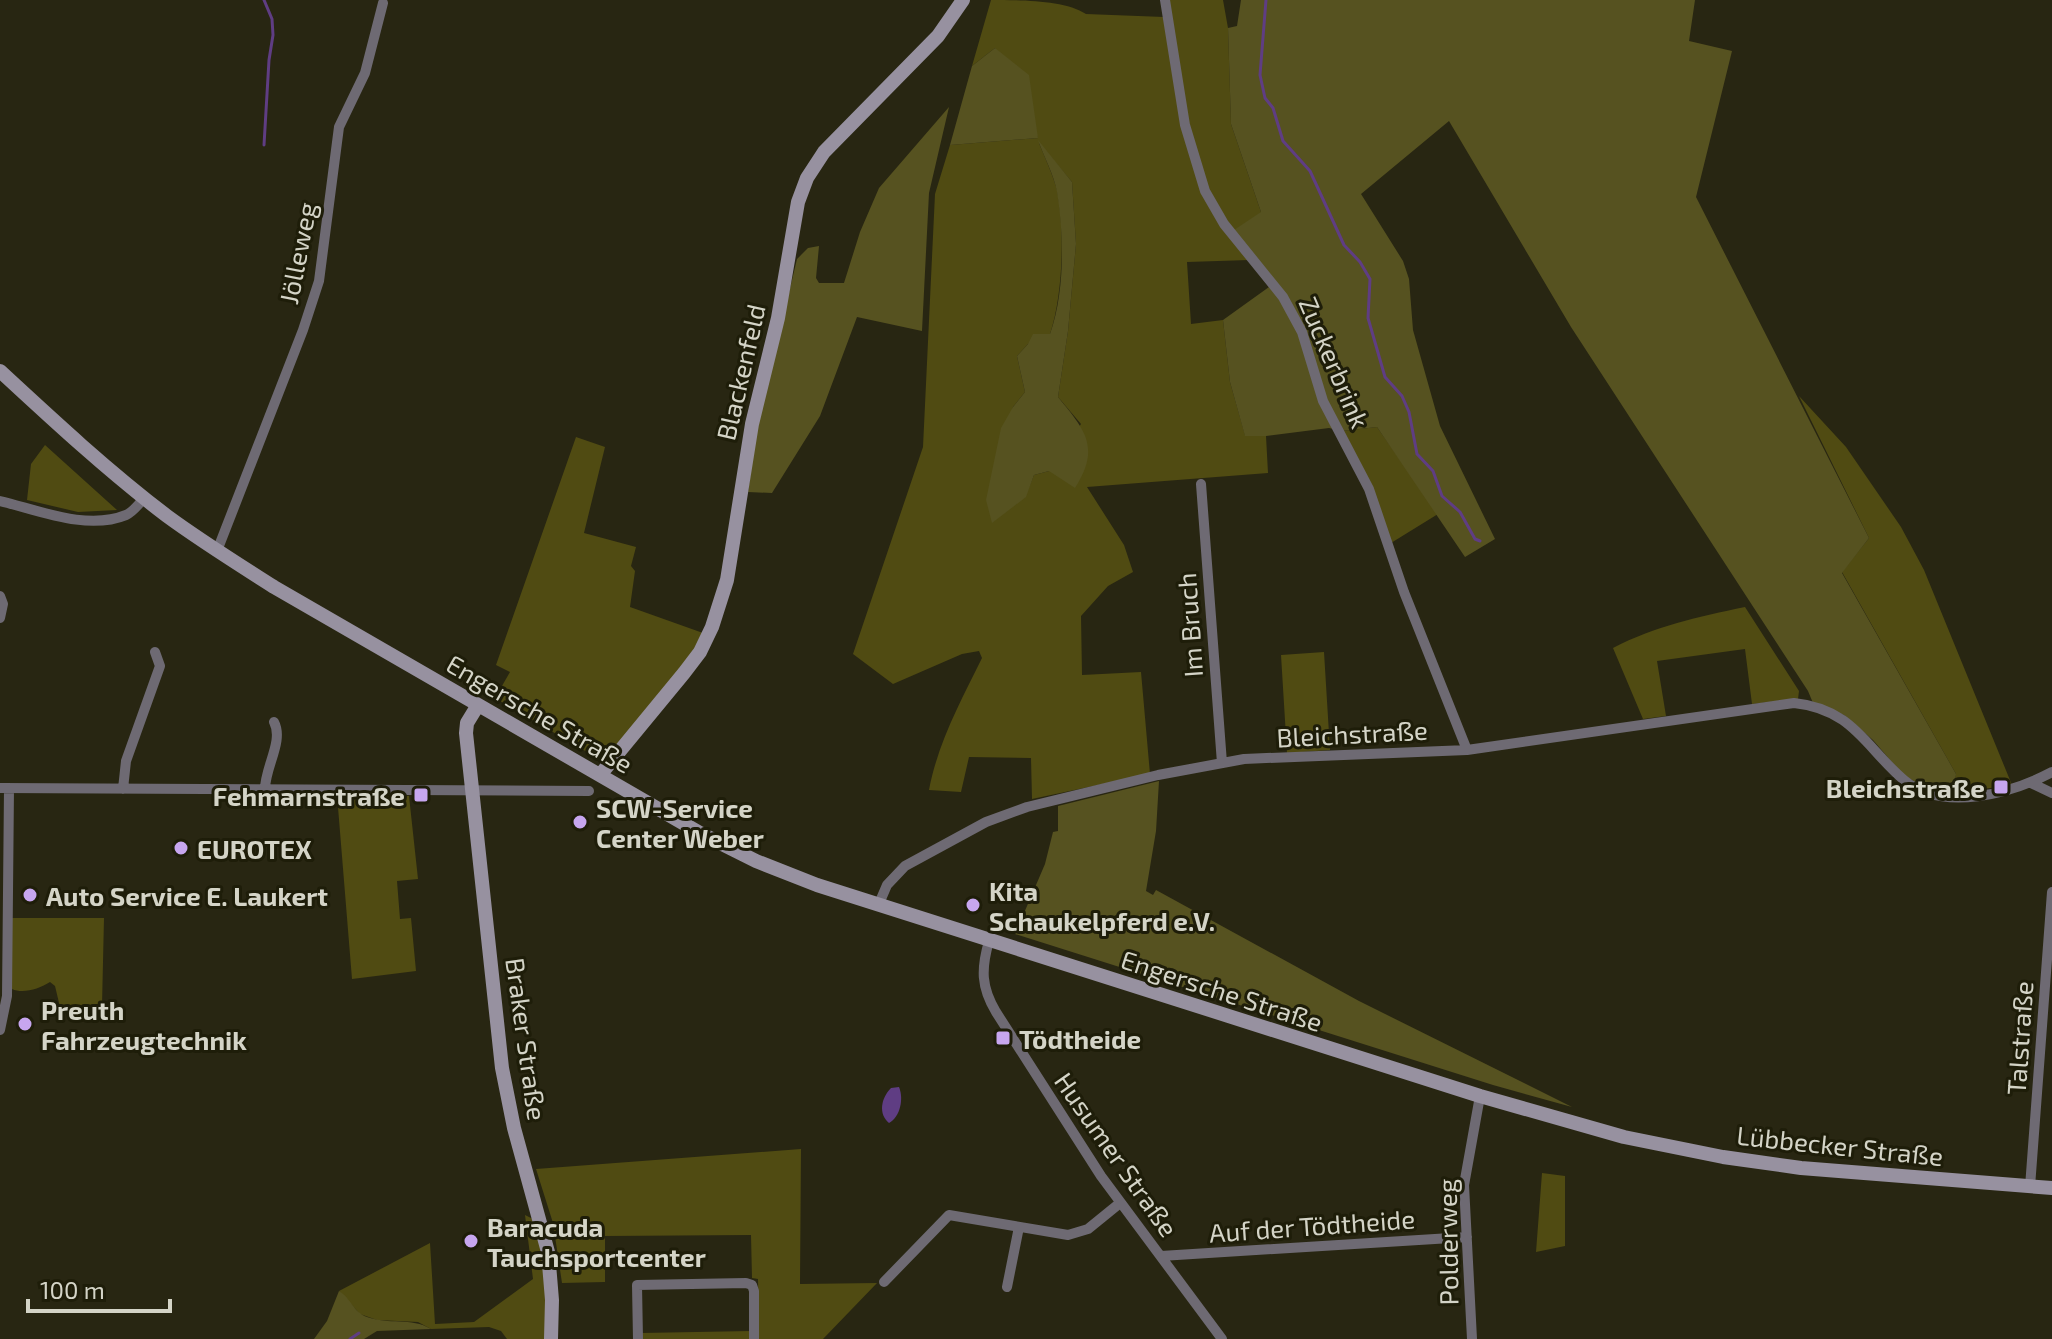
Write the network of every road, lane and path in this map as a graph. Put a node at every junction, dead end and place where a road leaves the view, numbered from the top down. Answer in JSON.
{"nodes":[{"id":1,"x":963,"y":0,"type":"edge"},
{"id":2,"x":1165,"y":0,"type":"edge"},
{"id":3,"x":383,"y":3,"type":"dead end"},
{"id":4,"x":0,"y":371,"type":"edge"},
{"id":5,"x":1201,"y":484,"type":"dead end"},
{"id":6,"x":144,"y":498,"type":"junction"},
{"id":7,"x":0,"y":501,"type":"edge"},
{"id":8,"x":217,"y":551,"type":"junction"},
{"id":9,"x":0,"y":596,"type":"edge"},
{"id":10,"x":0,"y":618,"type":"edge"},
{"id":11,"x":155,"y":652,"type":"dead end"},
{"id":12,"x":478,"y":705,"type":"junction"},
{"id":13,"x":274,"y":722,"type":"dead end"},
{"id":14,"x":1467,"y":750,"type":"junction"},
{"id":15,"x":1222,"y":763,"type":"junction"},
{"id":16,"x":2052,"y":772,"type":"edge"},
{"id":17,"x":600,"y":775,"type":"junction"},
{"id":18,"x":2031,"y":783,"type":"junction"},
{"id":19,"x":5,"y":788,"type":"edge"},
{"id":20,"x":123,"y":789,"type":"junction"},
{"id":21,"x":265,"y":789,"type":"junction"},
{"id":22,"x":472,"y":790,"type":"junction"},
{"id":23,"x":589,"y":791,"type":"dead end"},
{"id":24,"x":2052,"y":793,"type":"edge"},
{"id":25,"x":2052,"y":892,"type":"edge"},
{"id":26,"x":878,"y":906,"type":"junction"},
{"id":27,"x":989,"y":941,"type":"junction"},
{"id":28,"x":3,"y":1002,"type":"edge"},
{"id":29,"x":0,"y":1030,"type":"edge"},
{"id":30,"x":1480,"y":1096,"type":"junction"},
{"id":31,"x":1624,"y":1137,"type":"joint"},
{"id":32,"x":2030,"y":1187,"type":"junction"},
{"id":33,"x":2052,"y":1188,"type":"edge"},
{"id":34,"x":1120,"y":1203,"type":"junction"},
{"id":35,"x":1019,"y":1227,"type":"junction"},
{"id":36,"x":1467,"y":1237,"type":"junction"},
{"id":37,"x":1161,"y":1256,"type":"junction"},
{"id":38,"x":884,"y":1282,"type":"dead end"},
{"id":39,"x":1007,"y":1287,"type":"dead end"},
{"id":40,"x":551,"y":1339,"type":"edge"},
{"id":41,"x":638,"y":1339,"type":"edge"},
{"id":42,"x":754,"y":1339,"type":"edge"},
{"id":43,"x":1222,"y":1339,"type":"edge"},
{"id":44,"x":1472,"y":1339,"type":"edge"}],
"edges":[{"from":1,"to":17,"type":"main road","name":"Blackenfeld"},
{"from":2,"to":14,"type":"street","name":"Zuckerbrink"},
{"from":3,"to":8,"type":"street","name":"Jölleweg"},
{"from":4,"to":6,"type":"main road","name":"Engersche Straße"},
{"from":5,"to":15,"type":"street","name":"Im Bruch"},
{"from":6,"to":7,"type":"street"},
{"from":6,"to":8,"type":"main road","name":"Engersche Straße"},
{"from":8,"to":12,"type":"main road","name":"Engersche Straße"},
{"from":9,"to":10,"type":"street"},
{"from":11,"to":20,"type":"street"},
{"from":12,"to":17,"type":"main road","name":"Engersche Straße"},
{"from":12,"to":22,"type":"main road","name":"Braker Straße"},
{"from":13,"to":21,"type":"street"},
{"from":14,"to":15,"type":"street","name":"Bleichstraße"},
{"from":14,"to":18,"type":"street","name":"Bleichstraße"},
{"from":15,"to":26,"type":"street","name":"Bleichstraße"},
{"from":16,"to":18,"type":"street","name":"Bleichstraße"},
{"from":17,"to":26,"type":"main road","name":"Engersche Straße"},
{"from":18,"to":24,"type":"street"},
{"from":19,"to":20,"type":"street"},
{"from":19,"to":28,"type":"street"},
{"from":20,"to":21,"type":"street"},
{"from":21,"to":22,"type":"street"},
{"from":22,"to":23,"type":"street"},
{"from":22,"to":40,"type":"main road","name":"Braker Straße"},
{"from":25,"to":32,"type":"street","name":"Talstraße"},
{"from":26,"to":27,"type":"main road","name":"Engersche Straße"},
{"from":27,"to":30,"type":"main road","name":"Engersche Straße"},
{"from":27,"to":34,"type":"street","name":"Husumer Straße"},
{"from":28,"to":29,"type":"street"},
{"from":30,"to":31,"type":"main road","name":"Engersche Straße"},
{"from":30,"to":36,"type":"street","name":"Polderweg"},
{"from":31,"to":32,"type":"main road","name":"Lübbecker Straße"},
{"from":32,"to":33,"type":"main road","name":"Lübbecker Straße"},
{"from":34,"to":35,"type":"street"},
{"from":34,"to":37,"type":"street","name":"Husumer Straße"},
{"from":35,"to":38,"type":"street"},
{"from":35,"to":39,"type":"street"},
{"from":36,"to":37,"type":"street","name":"Auf der Tödtheide"},
{"from":36,"to":44,"type":"street","name":"Polderweg"},
{"from":37,"to":43,"type":"street","name":"Husumer Straße"},
{"from":41,"to":42,"type":"street"}]}
